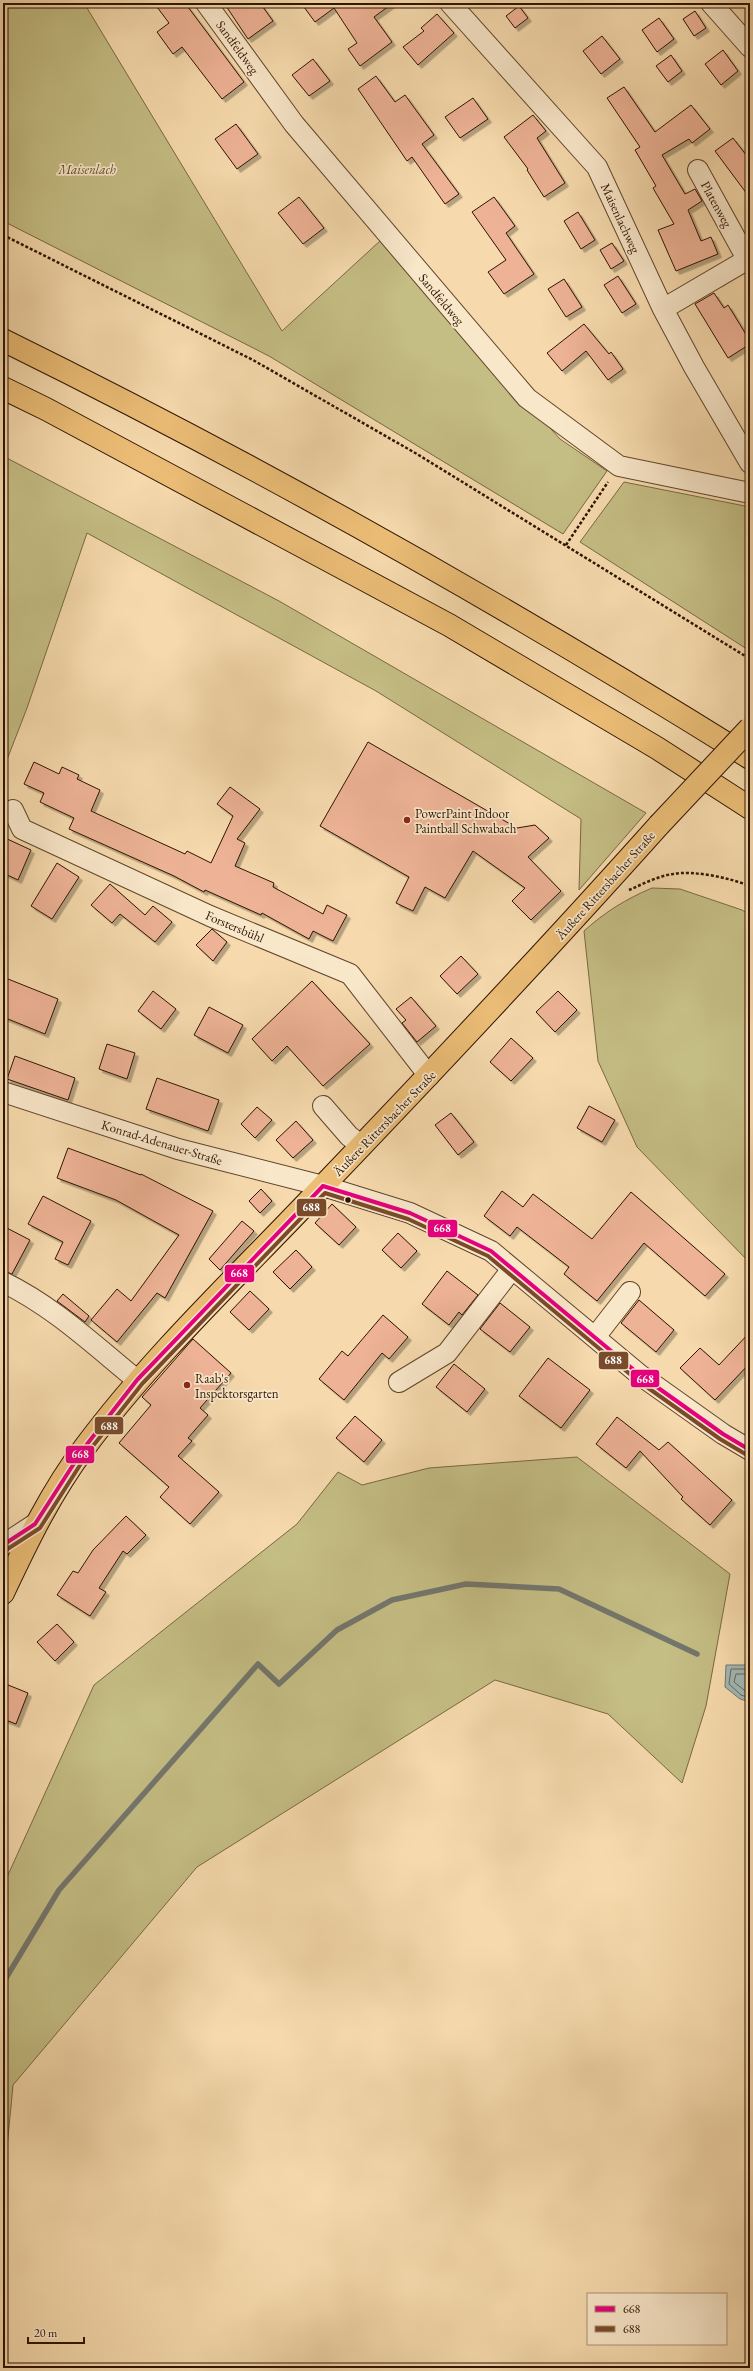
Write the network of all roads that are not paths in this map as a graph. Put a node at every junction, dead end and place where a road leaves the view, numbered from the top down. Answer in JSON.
{"nodes":[{"id":1,"x":206,"y":3,"type":"edge"},
{"id":2,"x":450,"y":3,"type":"edge"},
{"id":3,"x":711,"y":3,"type":"edge"},
{"id":4,"x":750,"y":47,"type":"edge"},
{"id":5,"x":698,"y":170,"type":"dead end"},
{"id":6,"x":749,"y":258,"type":"edge"},
{"id":7,"x":664,"y":309,"type":"junction"},
{"id":8,"x":3,"y":340,"type":"edge"},
{"id":9,"x":3,"y":388,"type":"edge"},
{"id":10,"x":750,"y":463,"type":"edge"},
{"id":11,"x":750,"y":493,"type":"edge"},
{"id":12,"x":750,"y":728,"type":"edge"},
{"id":13,"x":750,"y":758,"type":"edge"},
{"id":14,"x":750,"y":808,"type":"edge"},
{"id":15,"x":13,"y":810,"type":"dead end"},
{"id":16,"x":429,"y":1076,"type":"junction"},
{"id":17,"x":3,"y":1092,"type":"edge"},
{"id":18,"x":323,"y":1106,"type":"dead end"},
{"id":19,"x":362,"y":1146,"type":"junction"},
{"id":20,"x":324,"y":1186,"type":"junction"},
{"id":21,"x":512,"y":1269,"type":"junction"},
{"id":22,"x":3,"y":1282,"type":"edge"},
{"id":23,"x":630,"y":1292,"type":"dead end"},
{"id":24,"x":595,"y":1337,"type":"junction"},
{"id":25,"x":137,"y":1380,"type":"junction"},
{"id":26,"x":399,"y":1382,"type":"dead end"},
{"id":27,"x":750,"y":1450,"type":"edge"},
{"id":28,"x":35,"y":1524,"type":"junction"},
{"id":29,"x":3,"y":1545,"type":"edge"},
{"id":30,"x":3,"y":1593,"type":"edge"}],
"edges":[{"from":1,"to":11,"type":"street","name":"Sandfeldweg"},
{"from":2,"to":7,"type":"street","name":"Maisenlachweg"},
{"from":3,"to":4,"type":"street"},
{"from":5,"to":6,"type":"street","name":"Platenweg"},
{"from":6,"to":7,"type":"street","name":"Platenweg"},
{"from":7,"to":10,"type":"street","name":"Maisenlachweg"},
{"from":8,"to":13,"type":"main road"},
{"from":9,"to":14,"type":"main road"},
{"from":12,"to":16,"type":"main road","name":"Äußere Rittersbacher Straße","bridge":true},
{"from":15,"to":16,"type":"street","name":"Forstersbühl"},
{"from":16,"to":19,"type":"main road","name":"Äußere Rittersbacher Straße"},
{"from":17,"to":20,"type":"street","name":"Konrad-Adenauer-Straße"},
{"from":18,"to":19,"type":"street"},
{"from":19,"to":20,"type":"main road","name":"Äußere Rittersbacher Straße"},
{"from":20,"to":21,"type":"street","name":"Konrad-Adenauer-Straße"},
{"from":20,"to":25,"type":"main road","name":"Äußere Rittersbacher Straße"},
{"from":21,"to":24,"type":"street","name":"Konrad-Adenauer-Straße"},
{"from":21,"to":26,"type":"street"},
{"from":22,"to":25,"type":"street"},
{"from":23,"to":24,"type":"street"},
{"from":24,"to":27,"type":"street","name":"Konrad-Adenauer-Straße"},
{"from":25,"to":28,"type":"main road","name":"Äußere Rittersbacher Straße"},
{"from":28,"to":29,"type":"street"},
{"from":28,"to":30,"type":"main road","name":"Äußere Rittersbacher Straße"}]}
